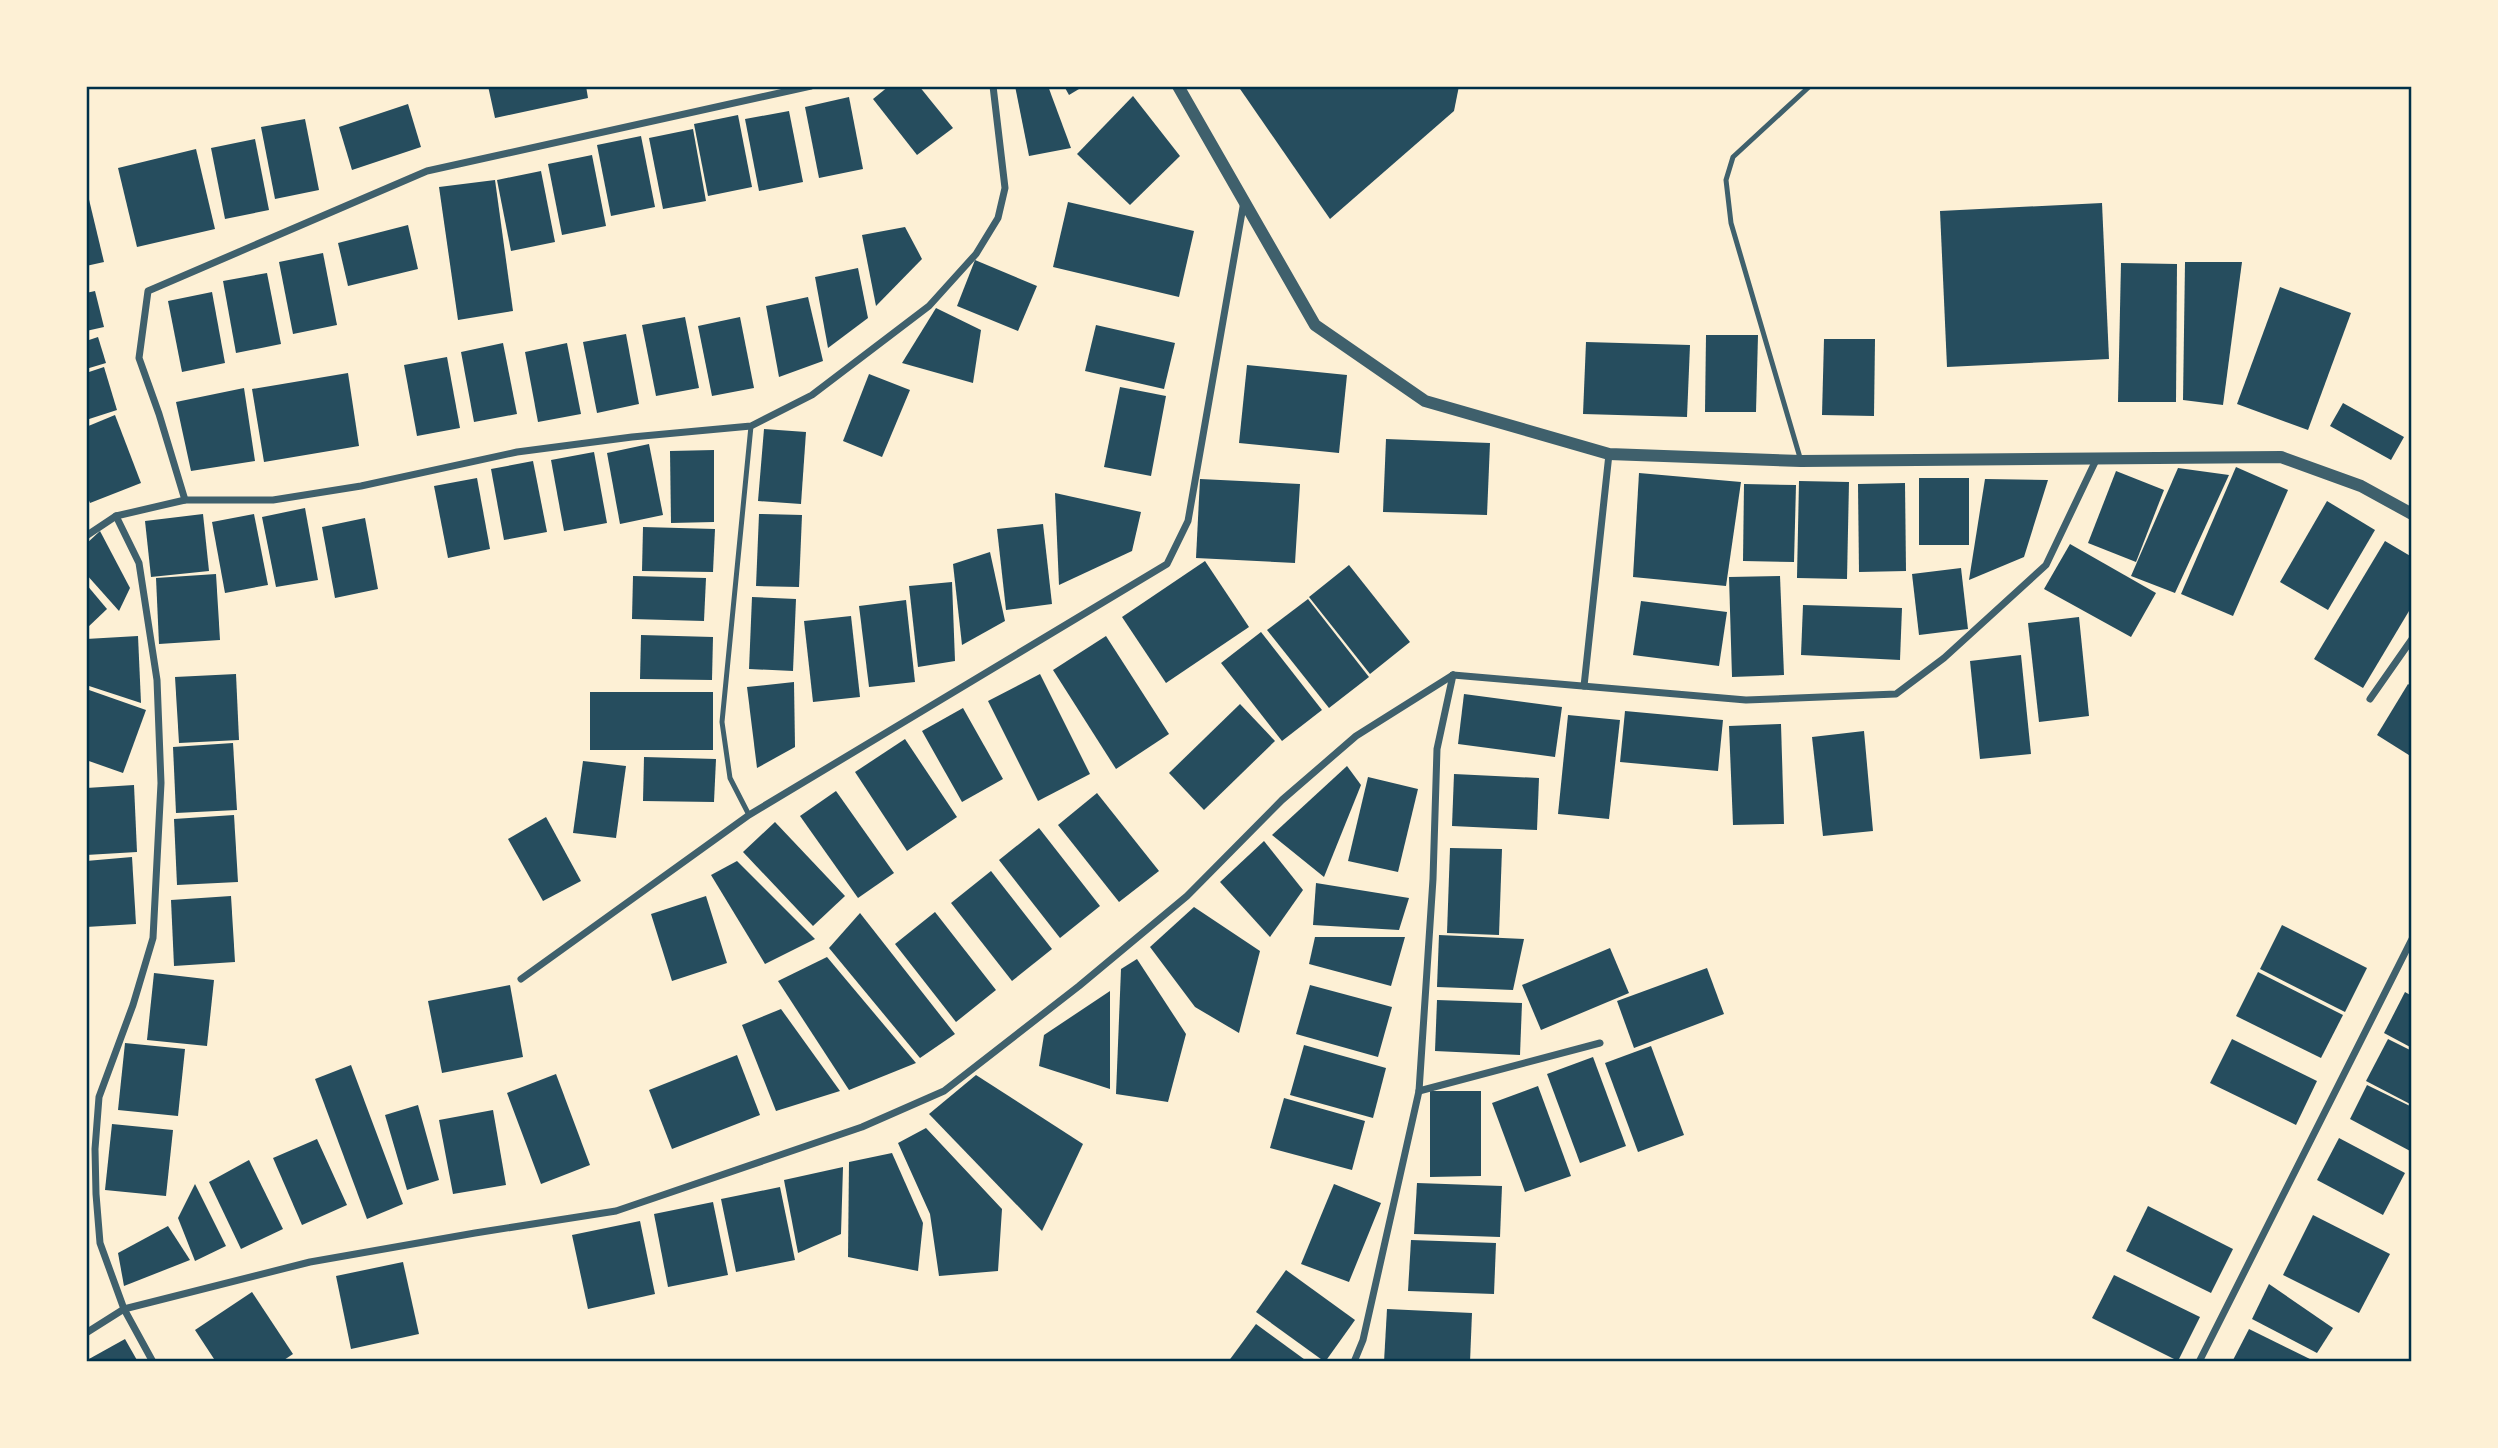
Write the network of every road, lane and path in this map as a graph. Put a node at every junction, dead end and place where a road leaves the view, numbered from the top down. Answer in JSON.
{"nodes":[{"id":1,"x":811,"y":86,"type":"edge"},
{"id":2,"x":993,"y":86,"type":"edge"},
{"id":3,"x":1178,"y":86,"type":"edge"},
{"id":4,"x":1810,"y":86,"type":"edge"},
{"id":5,"x":1244,"y":199,"type":"junction"},
{"id":6,"x":751,"y":426,"type":"junction"},
{"id":7,"x":1609,"y":454,"type":"junction"},
{"id":8,"x":2097,"y":458,"type":"junction"},
{"id":9,"x":1801,"y":461,"type":"junction"},
{"id":10,"x":185,"y":500,"type":"junction"},
{"id":11,"x":2412,"y":514,"type":"edge"},
{"id":12,"x":117,"y":516,"type":"junction"},
{"id":13,"x":86,"y":536,"type":"edge"},
{"id":14,"x":2412,"y":639,"type":"edge"},
{"id":15,"x":1453,"y":676,"type":"junction"},
{"id":16,"x":1584,"y":686,"type":"junction"},
{"id":17,"x":2370,"y":699,"type":"dead end"},
{"id":18,"x":749,"y":815,"type":"junction"},
{"id":19,"x":2412,"y":939,"type":"edge"},
{"id":20,"x":521,"y":979,"type":"dead end"},
{"id":21,"x":1601,"y":1043,"type":"dead end"},
{"id":22,"x":1419,"y":1091,"type":"junction"},
{"id":23,"x":124,"y":1309,"type":"junction"},
{"id":24,"x":86,"y":1333,"type":"edge"},
{"id":25,"x":153,"y":1362,"type":"edge"},
{"id":26,"x":1354,"y":1362,"type":"edge"},
{"id":27,"x":2199,"y":1362,"type":"edge"}],
"edges":[{"from":1,"to":10,"type":"street"},
{"from":2,"to":6,"type":"street"},
{"from":3,"to":5,"type":"street"},
{"from":4,"to":9,"type":"lane"},
{"from":5,"to":7,"type":"street"},
{"from":5,"to":18,"type":"street"},
{"from":6,"to":10,"type":"street"},
{"from":6,"to":18,"type":"lane"},
{"from":7,"to":9,"type":"street"},
{"from":7,"to":16,"type":"street"},
{"from":8,"to":9,"type":"street"},
{"from":8,"to":11,"type":"street"},
{"from":8,"to":16,"type":"street"},
{"from":10,"to":12,"type":"street"},
{"from":12,"to":13,"type":"street"},
{"from":12,"to":23,"type":"street"},
{"from":14,"to":17,"type":"street"},
{"from":15,"to":16,"type":"street"},
{"from":15,"to":22,"type":"street"},
{"from":15,"to":23,"type":"street"},
{"from":18,"to":20,"type":"street"},
{"from":19,"to":27,"type":"street"},
{"from":21,"to":22,"type":"street"},
{"from":22,"to":26,"type":"street"},
{"from":23,"to":24,"type":"street"},
{"from":23,"to":25,"type":"street"}]}
